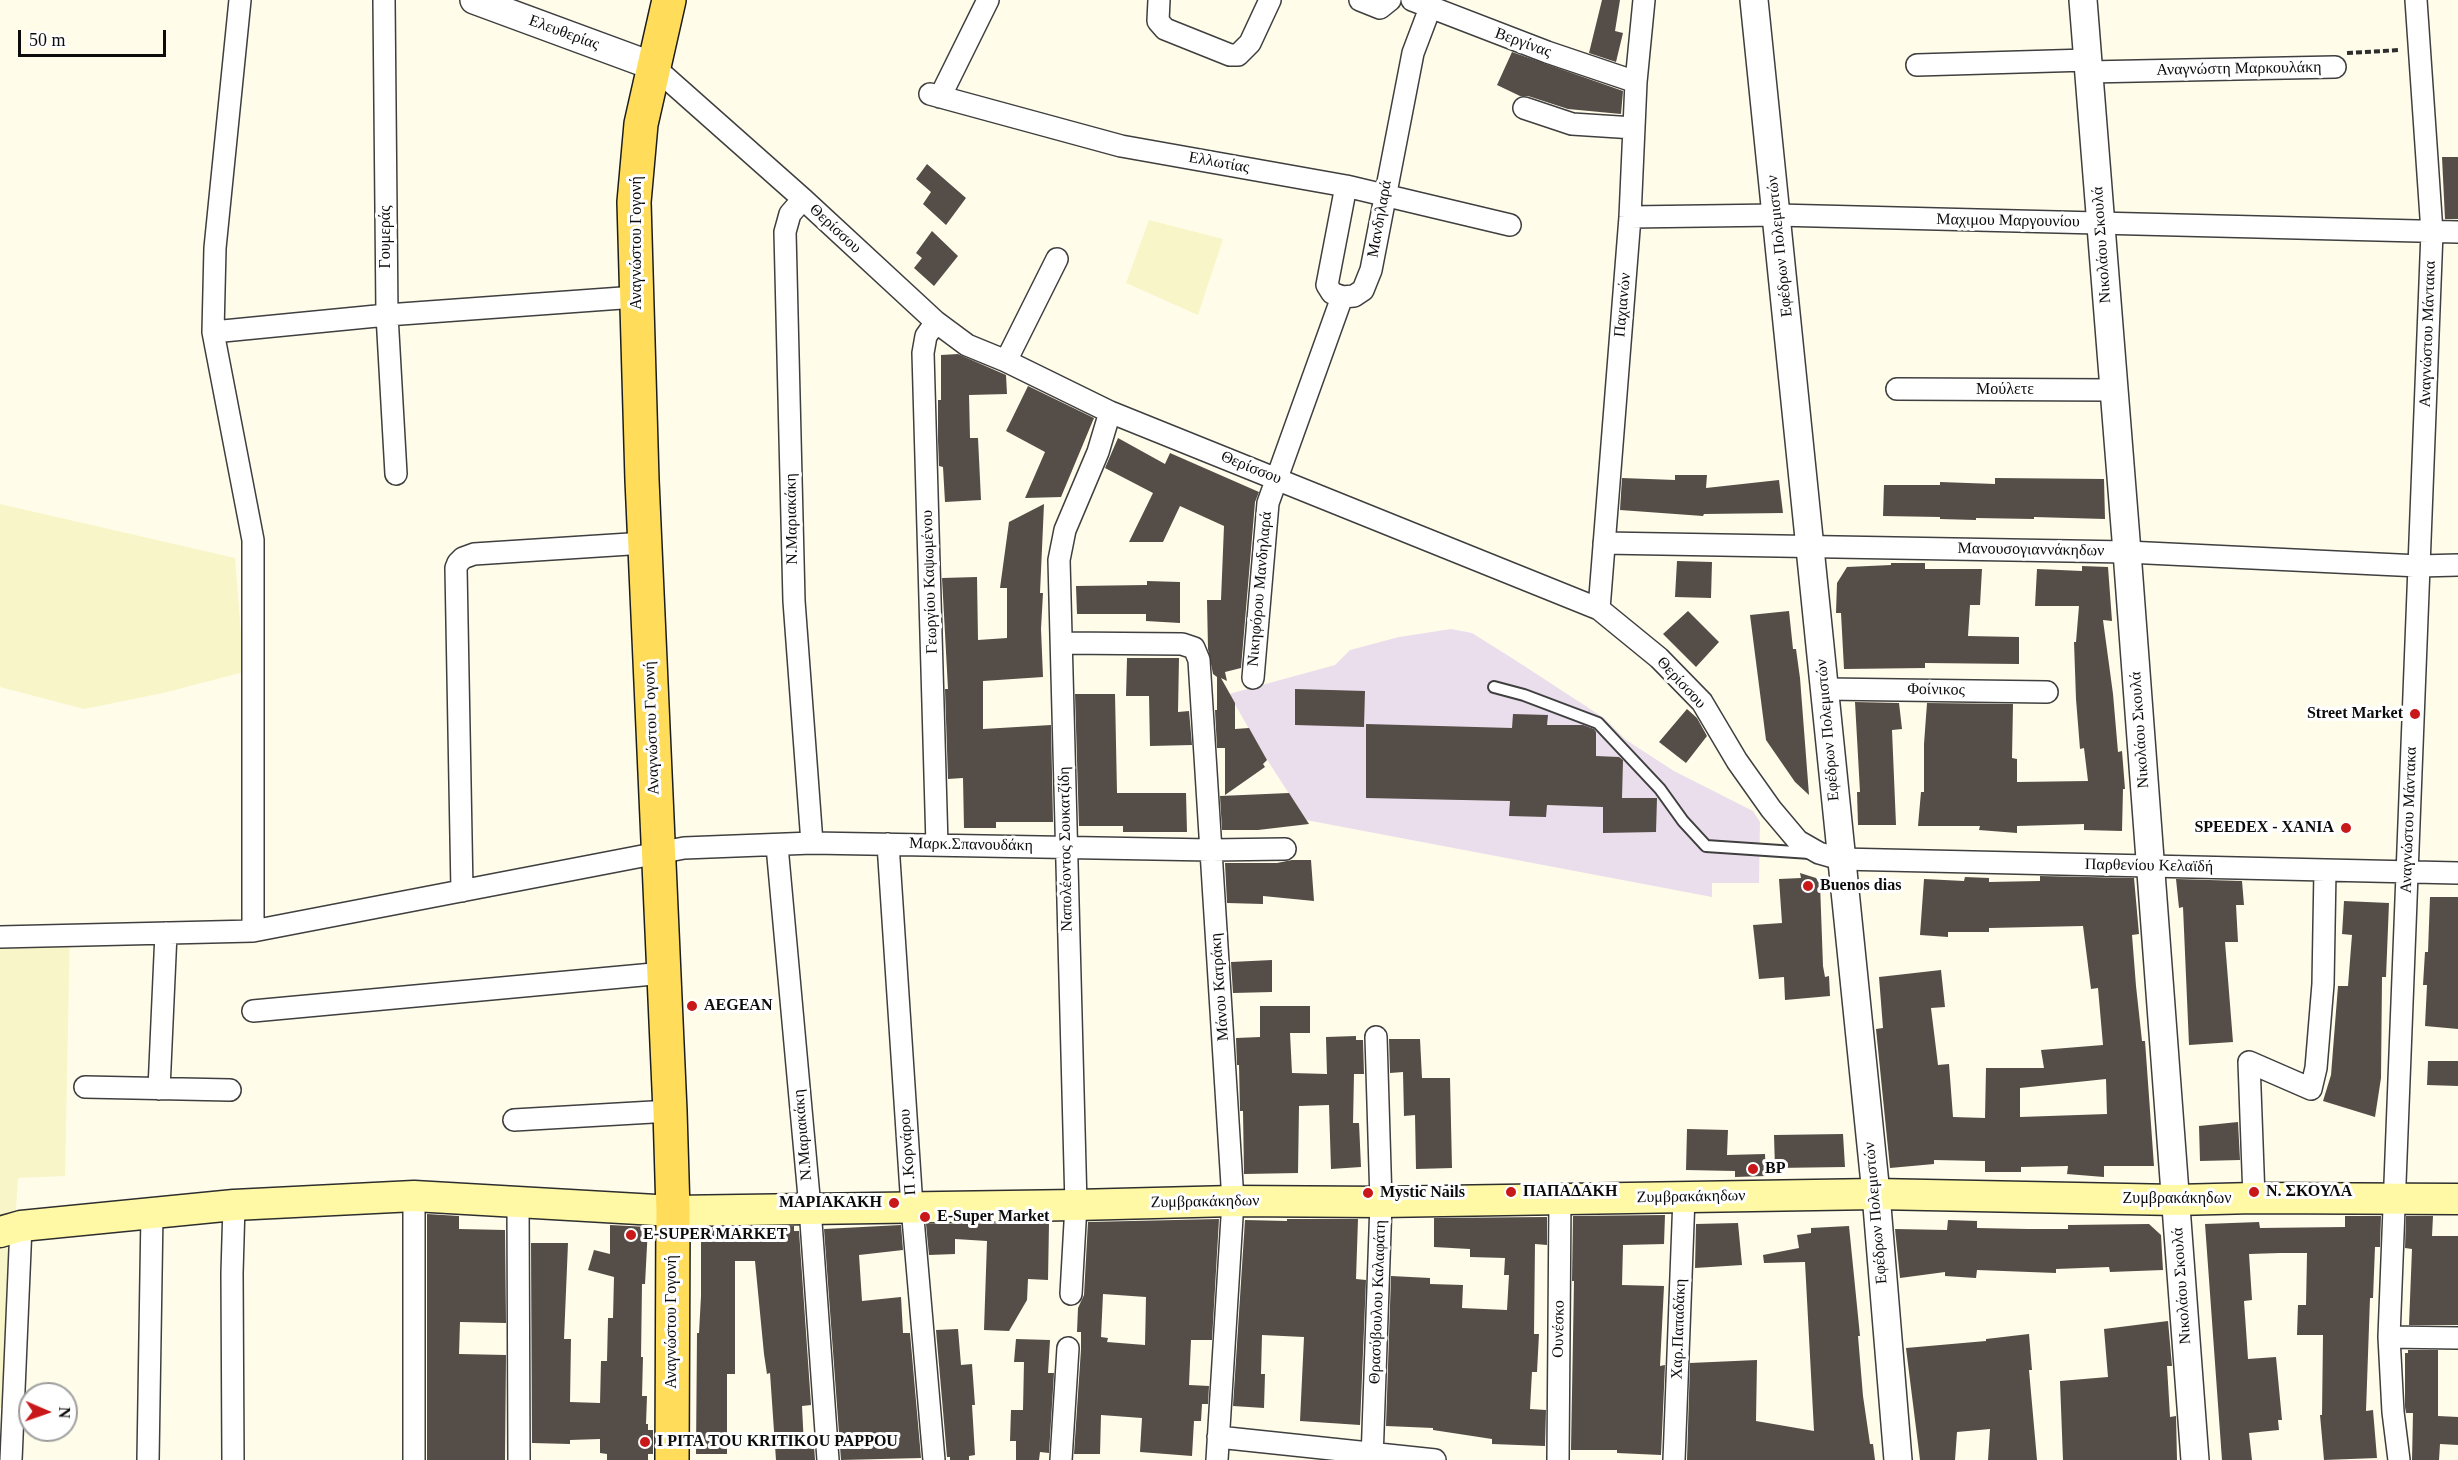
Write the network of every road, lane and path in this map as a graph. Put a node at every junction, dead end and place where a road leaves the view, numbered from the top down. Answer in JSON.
{"nodes":[{"id":1,"x":240,"y":0,"type":"edge"},
{"id":2,"x":384,"y":0,"type":"edge"},
{"id":3,"x":474,"y":0,"type":"edge"},
{"id":4,"x":669,"y":0,"type":"edge"},
{"id":5,"x":988,"y":0,"type":"edge"},
{"id":6,"x":1159,"y":0,"type":"edge"},
{"id":7,"x":1270,"y":0,"type":"edge"},
{"id":8,"x":1360,"y":0,"type":"edge"},
{"id":9,"x":1390,"y":0,"type":"edge"},
{"id":10,"x":1644,"y":0,"type":"edge"},
{"id":11,"x":1754,"y":0,"type":"edge"},
{"id":12,"x":2083,"y":0,"type":"edge"},
{"id":13,"x":2416,"y":0,"type":"edge"},
{"id":14,"x":1421,"y":4,"type":"edge"},
{"id":15,"x":2420,"y":48,"type":"junction"},
{"id":16,"x":1917,"y":65,"type":"dead end"},
{"id":17,"x":653,"y":66,"type":"junction"},
{"id":18,"x":2087,"y":66,"type":"junction"},
{"id":19,"x":2335,"y":67,"type":"joint"},
{"id":20,"x":1636,"y":82,"type":"junction"},
{"id":21,"x":1524,"y":108,"type":"dead end"},
{"id":22,"x":1634,"y":128,"type":"junction"},
{"id":23,"x":1346,"y":186,"type":"junction"},
{"id":24,"x":1384,"y":196,"type":"junction"},
{"id":25,"x":803,"y":199,"type":"junction"},
{"id":26,"x":1777,"y":215,"type":"junction"},
{"id":27,"x":1630,"y":218,"type":"junction"},
{"id":28,"x":2101,"y":223,"type":"junction"},
{"id":29,"x":1510,"y":225,"type":"dead end"},
{"id":30,"x":2432,"y":232,"type":"junction"},
{"id":31,"x":2458,"y":232,"type":"edge"},
{"id":32,"x":1057,"y":258,"type":"dead end"},
{"id":33,"x":636,"y":297,"type":"junction"},
{"id":34,"x":1342,"y":297,"type":"junction"},
{"id":35,"x":387,"y":315,"type":"junction"},
{"id":36,"x":936,"y":322,"type":"junction"},
{"id":37,"x":213,"y":332,"type":"junction"},
{"id":38,"x":1006,"y":361,"type":"junction"},
{"id":39,"x":1897,"y":389,"type":"dead end"},
{"id":40,"x":2113,"y":390,"type":"junction"},
{"id":41,"x":1110,"y":412,"type":"junction"},
{"id":42,"x":396,"y":474,"type":"dead end"},
{"id":43,"x":1275,"y":477,"type":"junction"},
{"id":44,"x":645,"y":543,"type":"junction"},
{"id":45,"x":1604,"y":543,"type":"junction"},
{"id":46,"x":1809,"y":547,"type":"junction"},
{"id":47,"x":2127,"y":552,"type":"junction"},
{"id":48,"x":2458,"y":565,"type":"edge"},
{"id":49,"x":2419,"y":566,"type":"junction"},
{"id":50,"x":1599,"y":609,"type":"junction"},
{"id":51,"x":1062,"y":643,"type":"junction"},
{"id":52,"x":1253,"y":678,"type":"dead end"},
{"id":53,"x":1494,"y":687,"type":"dead end"},
{"id":54,"x":1826,"y":688,"type":"junction"},
{"id":55,"x":2047,"y":692,"type":"dead end"},
{"id":56,"x":812,"y":843,"type":"junction"},
{"id":57,"x":888,"y":844,"type":"junction"},
{"id":58,"x":937,"y":845,"type":"junction"},
{"id":59,"x":777,"y":846,"type":"junction"},
{"id":60,"x":1065,"y":847,"type":"junction"},
{"id":61,"x":1285,"y":849,"type":"dead end"},
{"id":62,"x":1211,"y":850,"type":"junction"},
{"id":63,"x":657,"y":854,"type":"junction"},
{"id":64,"x":1829,"y":856,"type":"junction"},
{"id":65,"x":2151,"y":867,"type":"junction"},
{"id":66,"x":2325,"y":870,"type":"junction"},
{"id":67,"x":2407,"y":872,"type":"junction"},
{"id":68,"x":2458,"y":873,"type":"edge"},
{"id":69,"x":462,"y":891,"type":"junction"},
{"id":70,"x":253,"y":931,"type":"junction"},
{"id":71,"x":166,"y":933,"type":"junction"},
{"id":72,"x":0,"y":937,"type":"edge"},
{"id":73,"x":664,"y":973,"type":"junction"},
{"id":74,"x":253,"y":1011,"type":"dead end"},
{"id":75,"x":1376,"y":1036,"type":"dead end"},
{"id":76,"x":85,"y":1087,"type":"dead end"},
{"id":77,"x":159,"y":1089,"type":"junction"},
{"id":78,"x":230,"y":1090,"type":"dead end"},
{"id":79,"x":670,"y":1111,"type":"junction"},
{"id":80,"x":514,"y":1120,"type":"dead end"},
{"id":81,"x":1875,"y":1194,"type":"junction"},
{"id":82,"x":414,"y":1196,"type":"junction"},
{"id":83,"x":1684,"y":1197,"type":"junction"},
{"id":84,"x":1560,"y":1198,"type":"junction"},
{"id":85,"x":2254,"y":1198,"type":"junction"},
{"id":86,"x":2395,"y":1199,"type":"junction"},
{"id":87,"x":2458,"y":1199,"type":"edge"},
{"id":88,"x":2176,"y":1200,"type":"junction"},
{"id":89,"x":1233,"y":1201,"type":"junction"},
{"id":90,"x":518,"y":1202,"type":"junction"},
{"id":91,"x":1382,"y":1202,"type":"junction"},
{"id":92,"x":234,"y":1205,"type":"junction"},
{"id":93,"x":1077,"y":1205,"type":"junction"},
{"id":94,"x":912,"y":1207,"type":"junction"},
{"id":95,"x":810,"y":1208,"type":"junction"},
{"id":96,"x":672,"y":1211,"type":"junction"},
{"id":97,"x":152,"y":1213,"type":"junction"},
{"id":98,"x":11,"y":1229,"type":"edge"},
{"id":99,"x":1071,"y":1294,"type":"dead end"},
{"id":100,"x":2389,"y":1337,"type":"junction"},
{"id":101,"x":2458,"y":1338,"type":"edge"},
{"id":102,"x":1068,"y":1348,"type":"dead end"},
{"id":103,"x":1218,"y":1437,"type":"junction"},
{"id":104,"x":1372,"y":1456,"type":"edge"},
{"id":105,"x":11,"y":1460,"type":"edge"},
{"id":106,"x":148,"y":1460,"type":"edge"},
{"id":107,"x":233,"y":1460,"type":"edge"},
{"id":108,"x":414,"y":1460,"type":"edge"},
{"id":109,"x":519,"y":1460,"type":"edge"},
{"id":110,"x":672,"y":1460,"type":"edge"},
{"id":111,"x":828,"y":1460,"type":"edge"},
{"id":112,"x":934,"y":1460,"type":"edge"},
{"id":113,"x":1061,"y":1460,"type":"edge"},
{"id":114,"x":1217,"y":1460,"type":"edge"},
{"id":115,"x":1435,"y":1460,"type":"edge"},
{"id":116,"x":1558,"y":1460,"type":"edge"},
{"id":117,"x":1674,"y":1460,"type":"edge"},
{"id":118,"x":1898,"y":1460,"type":"edge"},
{"id":119,"x":2195,"y":1460,"type":"edge"},
{"id":120,"x":2399,"y":1460,"type":"edge"}],
"edges":[{"from":1,"to":37,"type":"street"},
{"from":2,"to":35,"type":"street","name":"Γουμεράς"},
{"from":3,"to":17,"type":"street","name":"Ελευθερίας"},
{"from":4,"to":17,"type":"main road","name":"Αναγνώστου Γογονή"},
{"from":5,"to":23,"type":"street","name":"Ελλωτίας"},
{"from":6,"to":7,"type":"street"},
{"from":8,"to":9,"type":"street"},
{"from":10,"to":20,"type":"street","name":"Παχιανών"},
{"from":11,"to":26,"type":"street","name":"Εφέδρων Πολεμιστών"},
{"from":12,"to":18,"type":"street","name":"Νικολάου Σκουλά"},
{"from":13,"to":15,"type":"street","name":"Αναγνώστου Μάντακα"},
{"from":14,"to":20,"type":"street","name":"Βεργίνας"},
{"from":14,"to":24,"type":"street","name":"Μανδηλαρά"},
{"from":15,"to":19,"type":"path","name":"Αναγνώστη Μαρκουλάκη"},
{"from":15,"to":30,"type":"street","name":"Αναγνώστου Μάντακα"},
{"from":16,"to":18,"type":"street","name":"Αναγνώστη Μαρκουλάκη"},
{"from":17,"to":25,"type":"street","name":"Θερίσσου"},
{"from":17,"to":33,"type":"main road","name":"Αναγνώστου Γογονή"},
{"from":18,"to":19,"type":"street","name":"Αναγνώστη Μαρκουλάκη"},
{"from":18,"to":28,"type":"street","name":"Νικολάου Σκουλά"},
{"from":20,"to":22,"type":"street","name":"Παχιανών"},
{"from":21,"to":22,"type":"street"},
{"from":22,"to":27,"type":"street","name":"Παχιανών"},
{"from":23,"to":24,"type":"street","name":"Ελλωτίας"},
{"from":23,"to":34,"type":"street"},
{"from":24,"to":29,"type":"street","name":"Ελλωτίας"},
{"from":24,"to":34,"type":"street","name":"Μανδηλαρά"},
{"from":25,"to":36,"type":"street","name":"Θερίσσου"},
{"from":25,"to":56,"type":"street","name":"Ν.Μαριακάκη"},
{"from":26,"to":27,"type":"street","name":"Μαχιμου Mαργουνίου"},
{"from":26,"to":28,"type":"street","name":"Μαχιμου Mαργουνίου"},
{"from":26,"to":46,"type":"street","name":"Εφέδρων Πολεμιστών"},
{"from":27,"to":45,"type":"street","name":"Παχιανών"},
{"from":28,"to":30,"type":"street","name":"Μαχιμου Mαργουνίου"},
{"from":28,"to":40,"type":"street","name":"Νικολάου Σκουλά"},
{"from":30,"to":31,"type":"street","name":"Μαχιμου Mαργουνίου"},
{"from":30,"to":49,"type":"street","name":"Αναγνώστου Μάντακα"},
{"from":32,"to":38,"type":"street"},
{"from":33,"to":35,"type":"street"},
{"from":33,"to":44,"type":"main road","name":"Αναγνώστου Γογονή"},
{"from":34,"to":43,"type":"street","name":"Νικηφόρου Μανδηλαρά"},
{"from":35,"to":37,"type":"street"},
{"from":35,"to":42,"type":"street","name":"Γουμεράς"},
{"from":36,"to":38,"type":"street","name":"Θερίσσου"},
{"from":36,"to":58,"type":"street","name":"Γεωργίου Καψωμένου"},
{"from":37,"to":70,"type":"street"},
{"from":38,"to":41,"type":"street","name":"Θερίσσου"},
{"from":39,"to":40,"type":"street","name":"Μούλετε"},
{"from":40,"to":47,"type":"street","name":"Νικολάου Σκουλά"},
{"from":41,"to":43,"type":"street","name":"Θερίσσου"},
{"from":41,"to":51,"type":"street","name":"Ναπολέοντος Σουκατζίδη"},
{"from":43,"to":50,"type":"street","name":"Θερίσσου"},
{"from":43,"to":52,"type":"street","name":"Νικηφόρου Μανδηλαρά"},
{"from":44,"to":63,"type":"main road","name":"Αναγνώστου Γογονή"},
{"from":44,"to":69,"type":"street"},
{"from":45,"to":46,"type":"street","name":"Μανουσογιαννάκηδων"},
{"from":45,"to":50,"type":"street","name":"Παχιανών"},
{"from":46,"to":47,"type":"street","name":"Μανουσογιαννάκηδων"},
{"from":46,"to":54,"type":"street","name":"Εφέδρων Πολεμιστών"},
{"from":47,"to":49,"type":"street","name":"Μανουσογιαννάκηδων"},
{"from":47,"to":65,"type":"street","name":"Νικολάου Σκουλά"},
{"from":48,"to":49,"type":"street","name":"Μανουσογιαννάκηδων"},
{"from":49,"to":67,"type":"street","name":"Αναγνώστου Μάντακα"},
{"from":50,"to":64,"type":"street","name":"Θερίσσου"},
{"from":51,"to":60,"type":"street","name":"Ναπολέοντος Σουκατζίδη"},
{"from":51,"to":62,"type":"street","name":"Μάνου Κατράκη"},
{"from":53,"to":64,"type":"lane"},
{"from":54,"to":55,"type":"street","name":"Φοίνικος"},
{"from":54,"to":64,"type":"street","name":"Εφέδρων Πολεμιστών"},
{"from":56,"to":57,"type":"street","name":"Μαρκ.Σπανουδάκη"},
{"from":56,"to":59,"type":"street","name":"Μαρκ.Σπανουδάκη"},
{"from":57,"to":58,"type":"street","name":"Μαρκ.Σπανουδάκη"},
{"from":57,"to":94,"type":"street","name":"Π .Κορνάρου"},
{"from":58,"to":60,"type":"street","name":"Μαρκ.Σπανουδάκη"},
{"from":59,"to":63,"type":"street","name":"Μαρκ.Σπανουδάκη"},
{"from":59,"to":95,"type":"street","name":"Ν.Μαριακάκη"},
{"from":60,"to":62,"type":"street","name":"Μαρκ.Σπανουδάκη"},
{"from":60,"to":93,"type":"street","name":"Ναπολέοντος Σουκατζίδη"},
{"from":61,"to":62,"type":"street","name":"Μαρκ.Σπανουδάκη"},
{"from":62,"to":89,"type":"street","name":"Μάνου Κατράκη"},
{"from":63,"to":69,"type":"street","name":"Μαρκ.Σπανουδάκη"},
{"from":63,"to":73,"type":"main road","name":"Αναγνώστου Γογονή"},
{"from":64,"to":65,"type":"street","name":"Παρθενίου Κελαϊδή"},
{"from":64,"to":81,"type":"street","name":"Εφέδρων Πολεμιστών"},
{"from":65,"to":66,"type":"street","name":"Παρθενίου Κελαϊδή"},
{"from":65,"to":88,"type":"street","name":"Νικολάου Σκουλά"},
{"from":66,"to":67,"type":"street","name":"Παρθενίου Κελαϊδή"},
{"from":66,"to":85,"type":"street"},
{"from":67,"to":68,"type":"street","name":"Παρθενίου Κελαϊδή"},
{"from":67,"to":86,"type":"street","name":"Αναγνώστου Μάντακα"},
{"from":69,"to":70,"type":"street","name":"Μαρκ.Σπανουδάκη"},
{"from":70,"to":71,"type":"street","name":"Μαρκ.Σπανουδάκη"},
{"from":71,"to":72,"type":"street","name":"Μαρκ.Σπανουδάκη"},
{"from":71,"to":77,"type":"street"},
{"from":73,"to":74,"type":"street"},
{"from":73,"to":79,"type":"main road","name":"Αναγνώστου Γογονή"},
{"from":75,"to":91,"type":"street","name":"Θρασύβουλου Καλαφάτη"},
{"from":76,"to":77,"type":"street"},
{"from":77,"to":78,"type":"street"},
{"from":79,"to":80,"type":"street"},
{"from":79,"to":96,"type":"main road","name":"Αναγνώστου Γογονή"},
{"from":81,"to":83,"type":"main road","name":"Ζυμβρακάκηδων"},
{"from":81,"to":88,"type":"main road","name":"Ζυμβρακάκηδων"},
{"from":81,"to":118,"type":"street","name":"Εφέδρων Πολεμιστών"},
{"from":82,"to":90,"type":"main road","name":"Ζυμβρακάκηδων"},
{"from":82,"to":92,"type":"main road","name":"Ζυμβρακάκηδων"},
{"from":82,"to":108,"type":"street"},
{"from":83,"to":84,"type":"main road","name":"Ζυμβρακάκηδων"},
{"from":83,"to":117,"type":"street","name":"Χαρ.Παπαδάκη"},
{"from":84,"to":91,"type":"main road","name":"Ζυμβρακάκηδων"},
{"from":84,"to":116,"type":"street","name":"Ουνέσκο"},
{"from":85,"to":86,"type":"main road","name":"Ζυμβρακάκηδων"},
{"from":85,"to":88,"type":"main road","name":"Ζυμβρακάκηδων"},
{"from":86,"to":87,"type":"main road","name":"Ζυμβρακάκηδων"},
{"from":86,"to":100,"type":"street","name":"Αναγνώστου Μάντακα"},
{"from":88,"to":119,"type":"street","name":"Νικολάου Σκουλά"},
{"from":89,"to":91,"type":"main road","name":"Ζυμβρακάκηδων"},
{"from":89,"to":93,"type":"main road","name":"Ζυμβρακάκηδων"},
{"from":89,"to":103,"type":"street","name":"Μάνου Κατράκη"},
{"from":90,"to":96,"type":"main road","name":"Ζυμβρακάκηδων"},
{"from":90,"to":109,"type":"street"},
{"from":91,"to":104,"type":"street","name":"Θρασύβουλου Καλαφάτη"},
{"from":92,"to":97,"type":"main road","name":"Ζυμβρακάκηδων"},
{"from":92,"to":107,"type":"street"},
{"from":93,"to":94,"type":"main road","name":"Ζυμβρακάκηδων"},
{"from":93,"to":99,"type":"street","name":"Ναπολέοντος Σουκατζίδη"},
{"from":94,"to":95,"type":"main road","name":"Ζυμβρακάκηδων"},
{"from":94,"to":112,"type":"street","name":"Π .Κορνάρου"},
{"from":95,"to":96,"type":"main road","name":"Ζυμβρακάκηδων"},
{"from":95,"to":111,"type":"street","name":"Ν.Μαριακάκη"},
{"from":96,"to":110,"type":"main road","name":"Αναγνώστου Γογονή"},
{"from":97,"to":98,"type":"main road","name":"Ζυμβρακάκηδων"},
{"from":97,"to":106,"type":"street"},
{"from":98,"to":105,"type":"street"},
{"from":100,"to":101,"type":"street"},
{"from":100,"to":120,"type":"street","name":"Αναγνώστου Μάντακα"},
{"from":102,"to":113,"type":"street"},
{"from":103,"to":104,"type":"street"},
{"from":103,"to":114,"type":"street","name":"Μάνου Κατράκη"},
{"from":104,"to":115,"type":"street"}]}
